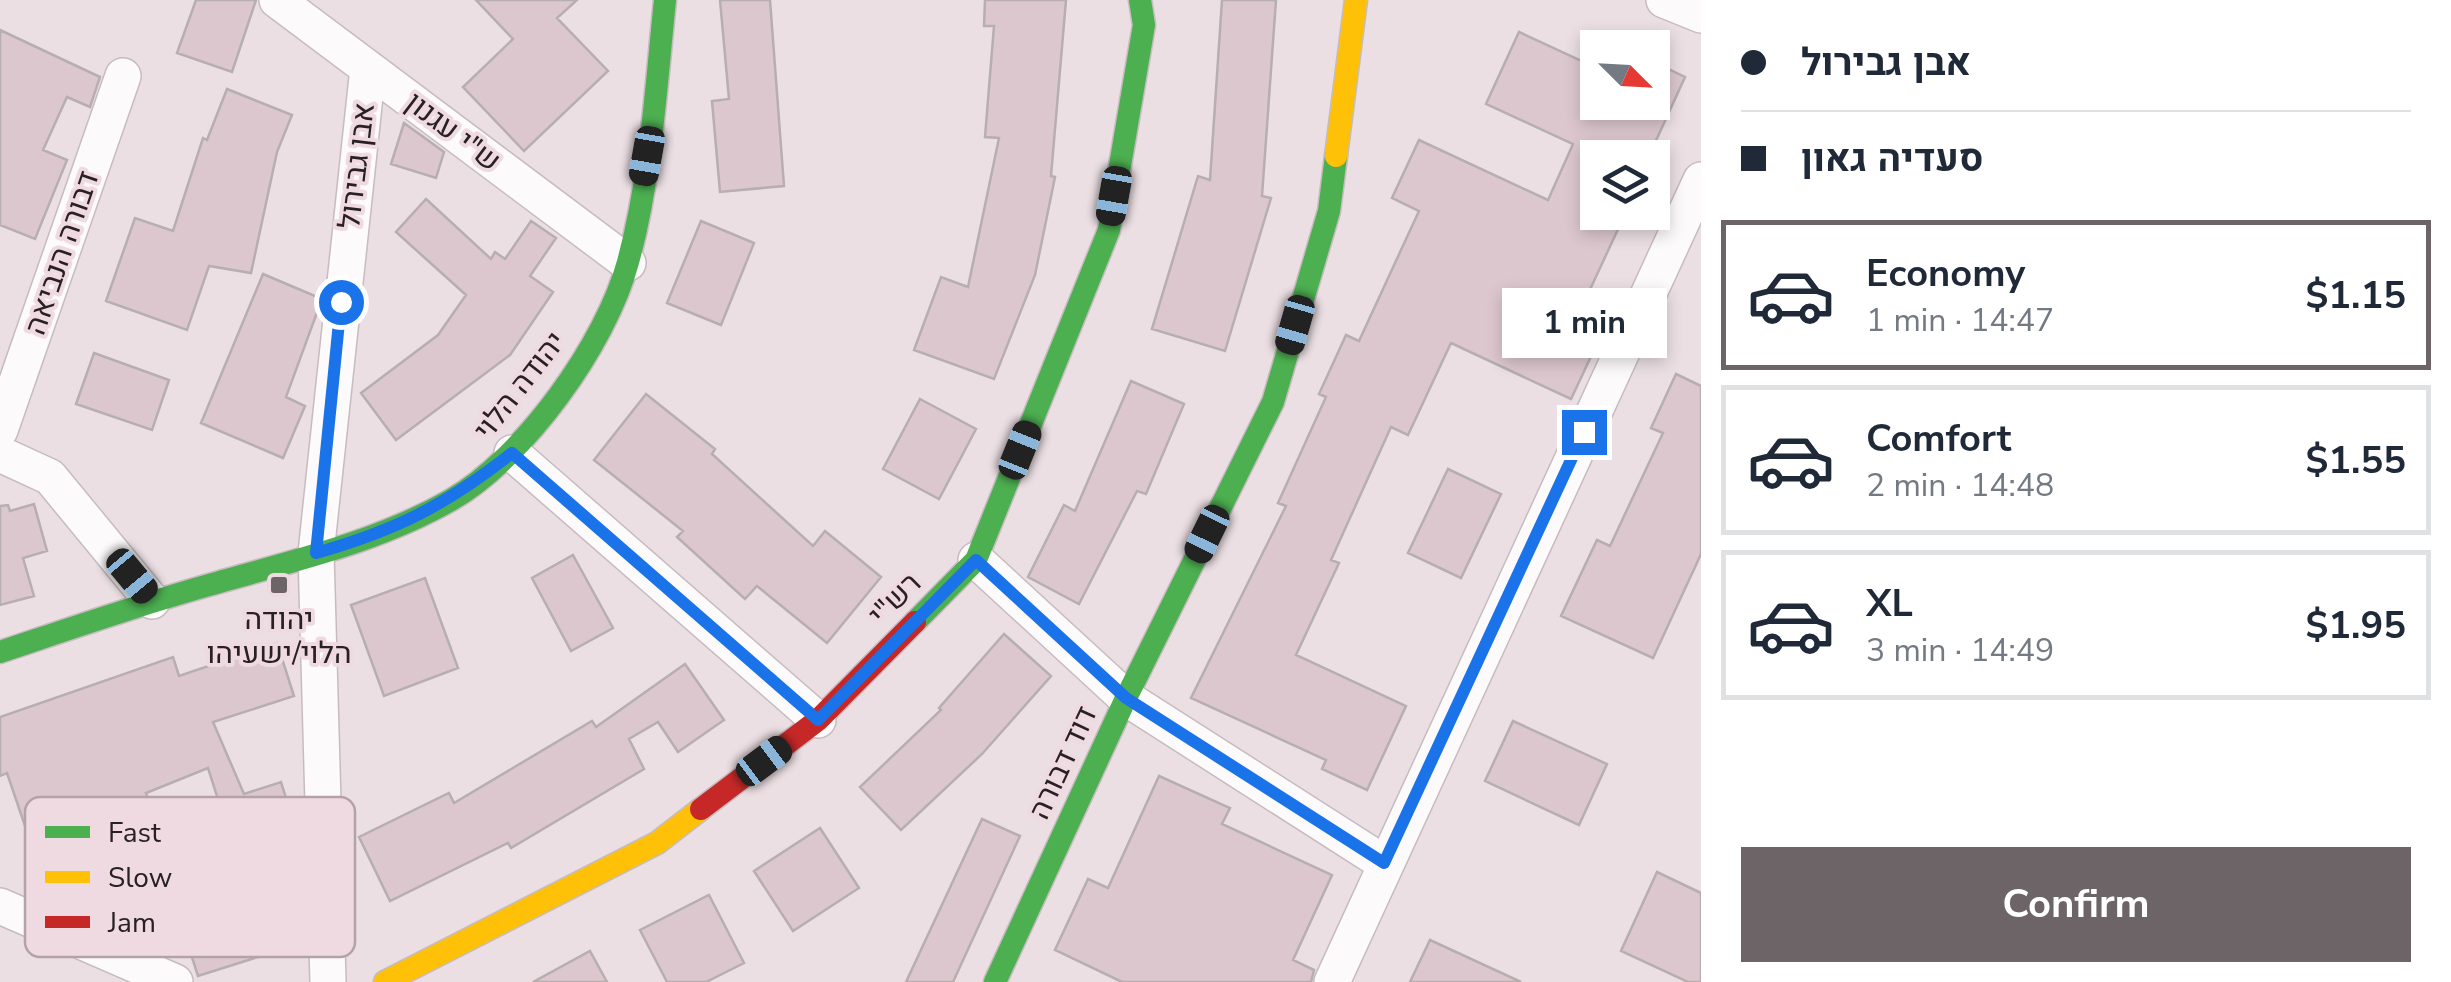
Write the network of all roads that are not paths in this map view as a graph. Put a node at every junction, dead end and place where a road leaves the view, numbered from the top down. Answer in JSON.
{"nodes":[{"id":1,"x":277,"y":0,"type":"edge"},
{"id":2,"x":665,"y":0,"type":"edge"},
{"id":3,"x":1140,"y":0,"type":"edge"},
{"id":4,"x":1356,"y":0,"type":"edge"},
{"id":5,"x":1664,"y":0,"type":"edge"},
{"id":6,"x":1701,"y":15,"type":"edge"},
{"id":7,"x":368,"y":68,"type":"junction"},
{"id":8,"x":123,"y":76,"type":"dead end"},
{"id":9,"x":1701,"y":180,"type":"edge"},
{"id":10,"x":628,"y":264,"type":"junction"},
{"id":11,"x":0,"y":430,"type":"edge"},
{"id":12,"x":512,"y":453,"type":"junction"},
{"id":13,"x":0,"y":454,"type":"edge"},
{"id":14,"x":316,"y":553,"type":"junction"},
{"id":15,"x":976,"y":560,"type":"junction"},
{"id":16,"x":152,"y":601,"type":"junction"},
{"id":17,"x":0,"y":652,"type":"edge"},
{"id":18,"x":1126,"y":698,"type":"junction"},
{"id":19,"x":818,"y":720,"type":"junction"},
{"id":20,"x":323,"y":797,"type":"edge"},
{"id":21,"x":1384,"y":863,"type":"junction"},
{"id":22,"x":0,"y":906,"type":"edge"},
{"id":23,"x":25,"y":917,"type":"edge"},
{"id":24,"x":117,"y":957,"type":"edge"},
{"id":25,"x":327,"y":957,"type":"edge"},
{"id":26,"x":175,"y":982,"type":"edge"},
{"id":27,"x":328,"y":982,"type":"edge"},
{"id":28,"x":385,"y":982,"type":"edge"},
{"id":29,"x":995,"y":982,"type":"edge"},
{"id":30,"x":1332,"y":982,"type":"edge"}],
"edges":[{"from":1,"to":7,"type":"street","name":"ש\"י עגנון"},
{"from":2,"to":10,"type":"street","name":"יהודה הלוי"},
{"from":3,"to":15,"type":"street","name":"רש\"י"},
{"from":4,"to":18,"type":"street","name":"דוד דבורה"},
{"from":5,"to":6,"type":"street"},
{"from":7,"to":10,"type":"street","name":"ש\"י עגנון"},
{"from":7,"to":14,"type":"street","name":"אבן גבירול"},
{"from":8,"to":11,"type":"street","name":"דבורה הנביאה"},
{"from":9,"to":21,"type":"street"},
{"from":10,"to":12,"type":"street","name":"יהודה הלוי"},
{"from":12,"to":14,"type":"street","name":"יהודה הלוי"},
{"from":12,"to":19,"type":"street"},
{"from":13,"to":16,"type":"street"},
{"from":14,"to":16,"type":"street","name":"יהודה הלוי"},
{"from":14,"to":20,"type":"street","name":"אבן גבירול"},
{"from":15,"to":18,"type":"street"},
{"from":15,"to":19,"type":"street","name":"רש\"י"},
{"from":16,"to":17,"type":"street","name":"יהודה הלוי"},
{"from":18,"to":21,"type":"street"},
{"from":18,"to":29,"type":"street","name":"דוד דבורה"},
{"from":19,"to":28,"type":"street","name":"רש\"י"},
{"from":21,"to":30,"type":"street"},
{"from":22,"to":23,"type":"street"},
{"from":24,"to":26,"type":"street"},
{"from":25,"to":27,"type":"street","name":"אבן גבירול"}]}
